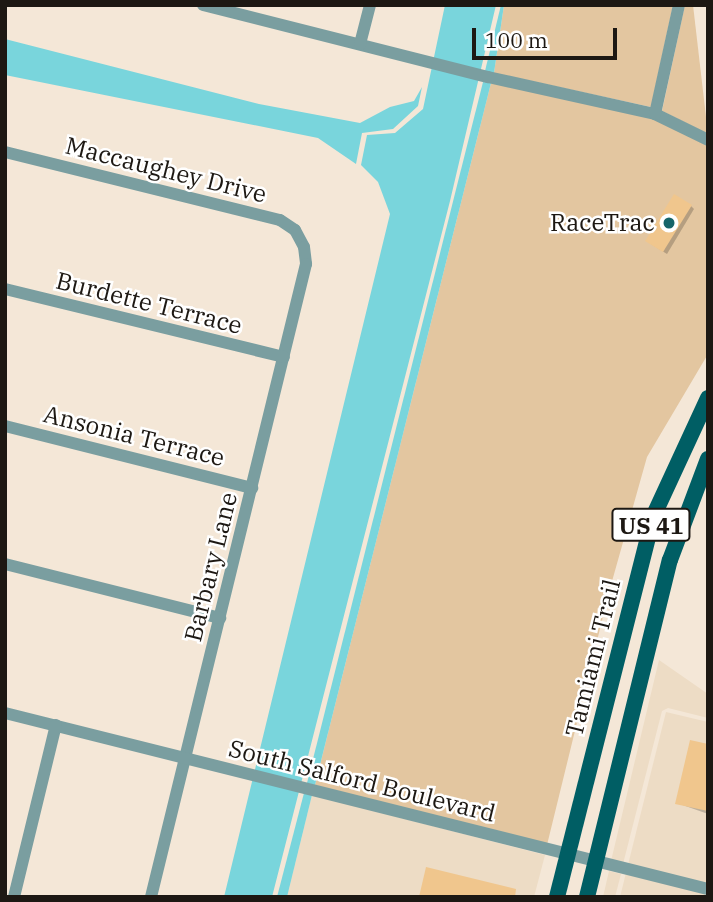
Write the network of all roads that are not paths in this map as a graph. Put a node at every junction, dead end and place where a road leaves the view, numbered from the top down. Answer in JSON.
{"nodes":[{"id":1,"x":203,"y":5,"type":"edge"},
{"id":2,"x":370,"y":5,"type":"edge"},
{"id":3,"x":679,"y":5,"type":"edge"},
{"id":4,"x":232,"y":9,"type":"edge"},
{"id":5,"x":360,"y":44,"type":"junction"},
{"id":6,"x":655,"y":114,"type":"junction"},
{"id":7,"x":708,"y":140,"type":"edge"},
{"id":8,"x":5,"y":152,"type":"edge"},
{"id":9,"x":304,"y":247,"type":"joint"},
{"id":10,"x":5,"y":289,"type":"edge"},
{"id":11,"x":284,"y":357,"type":"junction"},
{"id":12,"x":708,"y":398,"type":"edge"},
{"id":13,"x":5,"y":426,"type":"edge"},
{"id":14,"x":708,"y":459,"type":"edge"},
{"id":15,"x":252,"y":488,"type":"junction"},
{"id":16,"x":5,"y":564,"type":"edge"},
{"id":17,"x":220,"y":618,"type":"junction"},
{"id":18,"x":5,"y":713,"type":"edge"},
{"id":19,"x":56,"y":725,"type":"junction"},
{"id":20,"x":186,"y":757,"type":"junction"},
{"id":21,"x":567,"y":856,"type":"junction"},
{"id":22,"x":595,"y":863,"type":"junction"},
{"id":23,"x":708,"y":889,"type":"edge"},
{"id":24,"x":14,"y":897,"type":"edge"},
{"id":25,"x":151,"y":897,"type":"edge"},
{"id":26,"x":557,"y":897,"type":"edge"},
{"id":27,"x":587,"y":897,"type":"edge"}],
"edges":[{"from":1,"to":4,"type":"street"},
{"from":2,"to":5,"type":"street"},
{"from":3,"to":6,"type":"street"},
{"from":4,"to":5,"type":"street"},
{"from":5,"to":6,"type":"street"},
{"from":6,"to":7,"type":"street"},
{"from":8,"to":9,"type":"street","name":"Maccaughey Drive"},
{"from":9,"to":11,"type":"street","name":"Barbary Lane"},
{"from":10,"to":11,"type":"street","name":"Burdette Terrace"},
{"from":11,"to":15,"type":"street","name":"Barbary Lane"},
{"from":12,"to":21,"type":"main road","name":"Tamiami Trail","number":"US 41"},
{"from":13,"to":15,"type":"street","name":"Ansonia Terrace"},
{"from":14,"to":22,"type":"main road","name":"Tamiami Trail","number":"US 41"},
{"from":15,"to":17,"type":"street","name":"Barbary Lane"},
{"from":16,"to":17,"type":"street"},
{"from":17,"to":20,"type":"street","name":"Barbary Lane"},
{"from":18,"to":19,"type":"street","name":"South Salford Boulevard"},
{"from":19,"to":20,"type":"street","name":"South Salford Boulevard"},
{"from":19,"to":24,"type":"street"},
{"from":20,"to":21,"type":"street","name":"South Salford Boulevard"},
{"from":20,"to":25,"type":"street","name":"Barbary Lane"},
{"from":21,"to":22,"type":"street","name":"South Salford Boulevard"},
{"from":21,"to":26,"type":"main road","name":"Tamiami Trail","number":"US 41"},
{"from":22,"to":23,"type":"street","name":"South Salford Boulevard"},
{"from":22,"to":27,"type":"main road","name":"Tamiami Trail","number":"US 41"}]}
